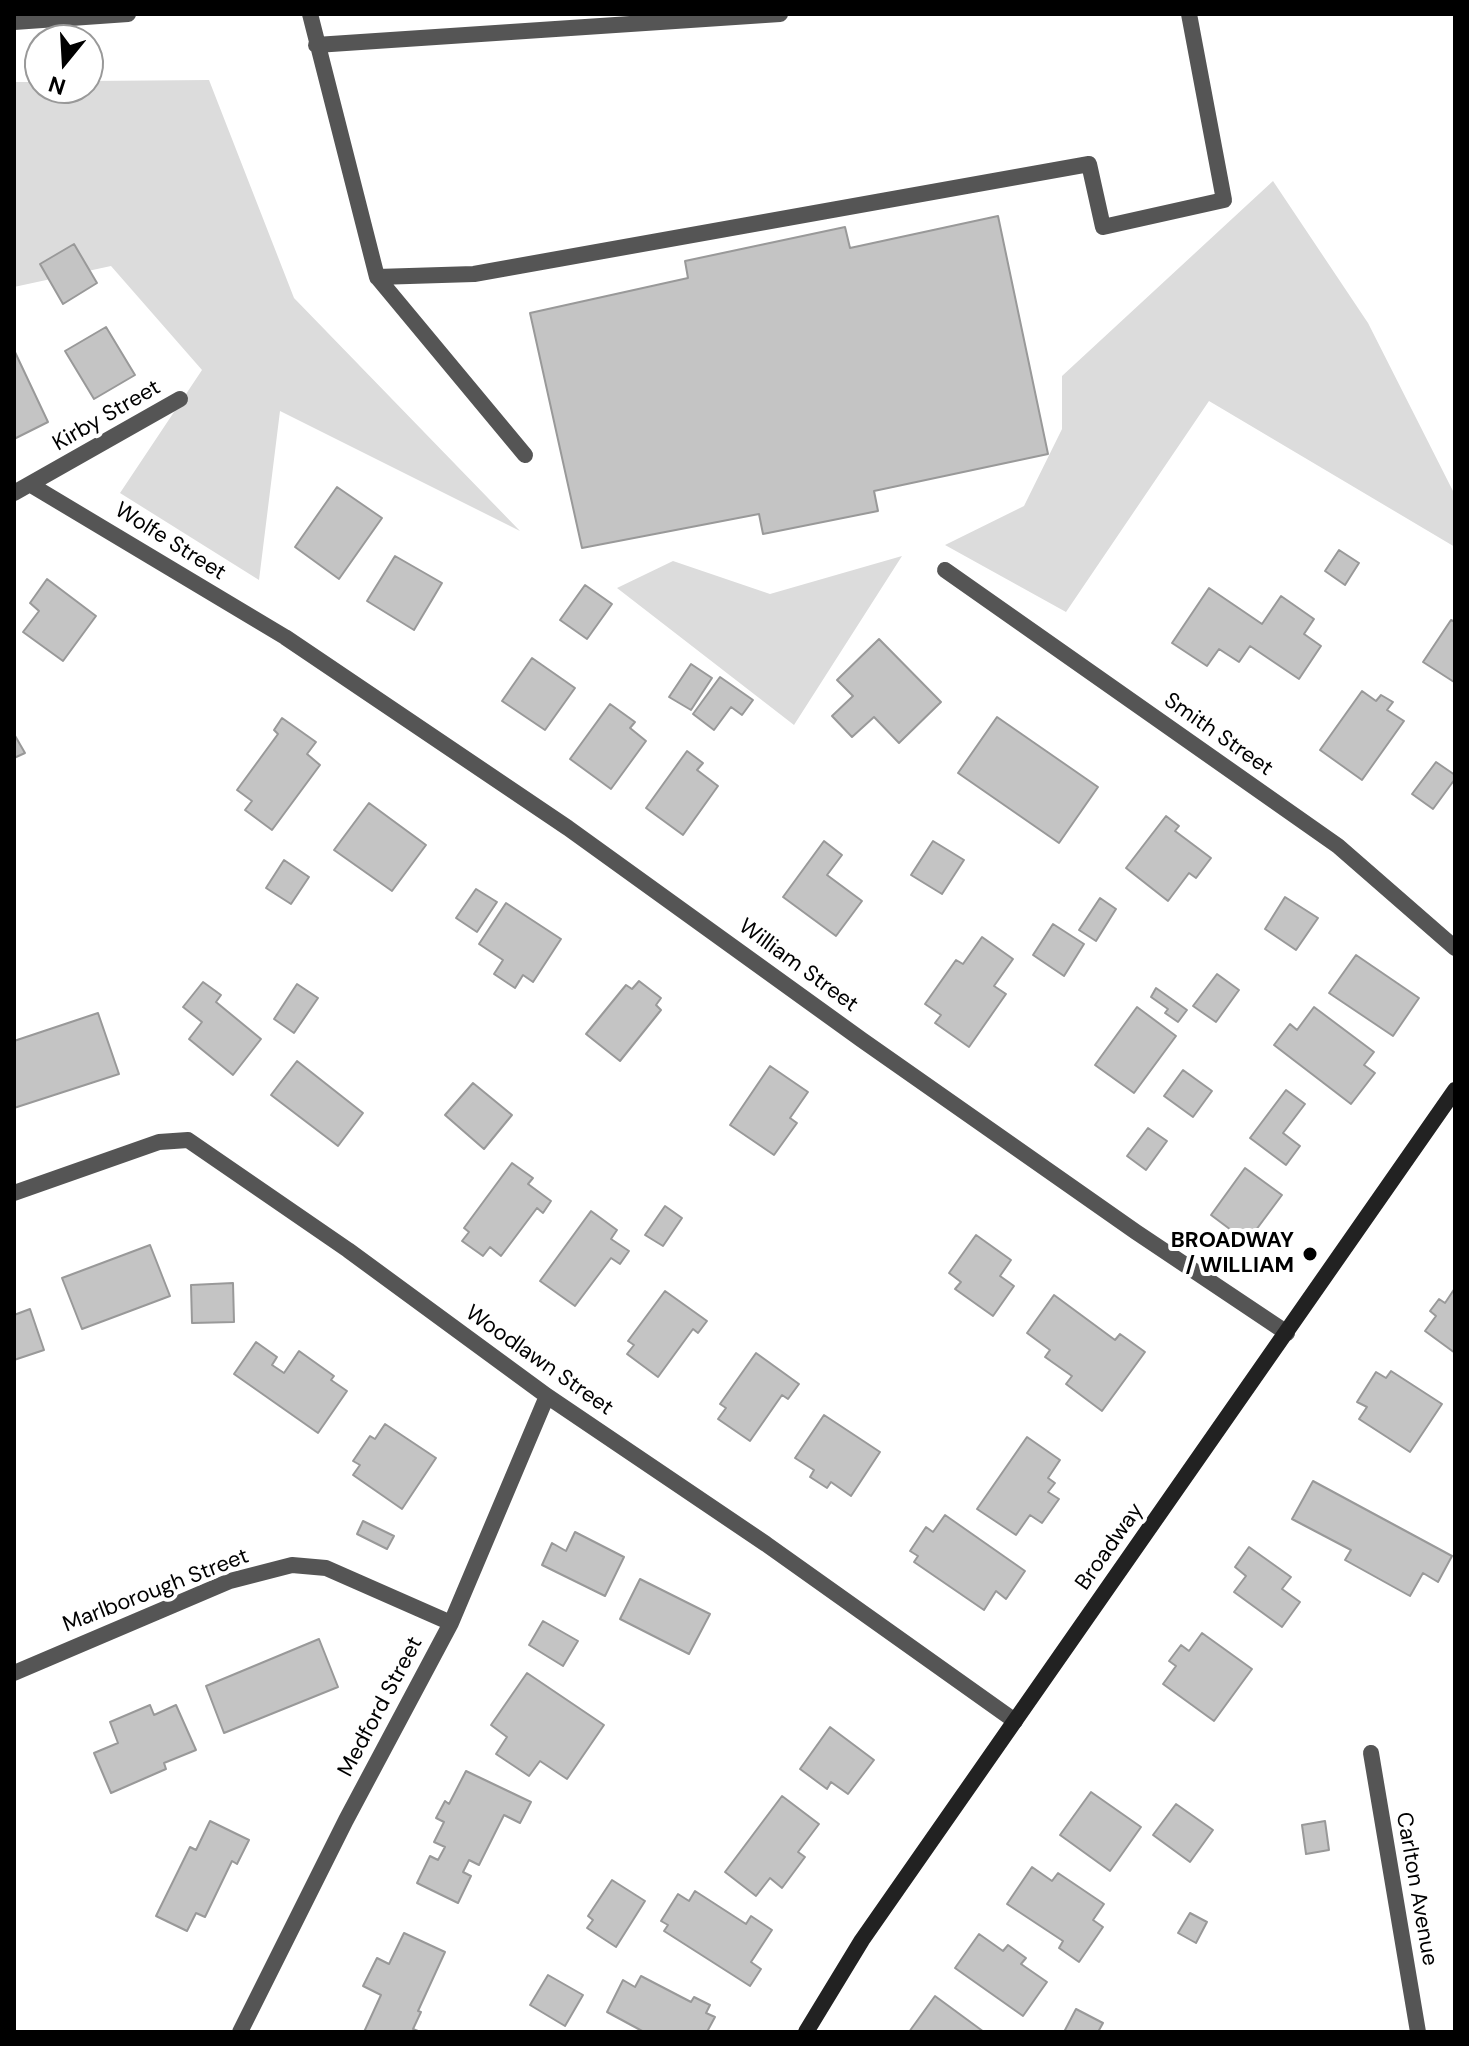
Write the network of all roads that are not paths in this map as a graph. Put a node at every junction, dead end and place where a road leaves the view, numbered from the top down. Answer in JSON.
{"nodes":[{"id":1,"x":128,"y":14,"type":"edge"},
{"id":2,"x":310,"y":14,"type":"edge"},
{"id":3,"x":780,"y":14,"type":"edge"},
{"id":4,"x":1189,"y":14,"type":"edge"},
{"id":5,"x":24,"y":19,"type":"edge"},
{"id":6,"x":316,"y":45,"type":"junction"},
{"id":7,"x":377,"y":277,"type":"junction"},
{"id":8,"x":180,"y":399,"type":"dead end"},
{"id":9,"x":525,"y":455,"type":"dead end"},
{"id":10,"x":31,"y":485,"type":"junction"},
{"id":11,"x":14,"y":493,"type":"edge"},
{"id":12,"x":945,"y":570,"type":"dead end"},
{"id":13,"x":285,"y":639,"type":"joint"},
{"id":14,"x":1455,"y":948,"type":"edge"},
{"id":15,"x":1455,"y":1090,"type":"edge"},
{"id":16,"x":14,"y":1193,"type":"edge"},
{"id":17,"x":1287,"y":1333,"type":"junction"},
{"id":18,"x":547,"y":1396,"type":"junction"},
{"id":19,"x":451,"y":1623,"type":"junction"},
{"id":20,"x":14,"y":1673,"type":"edge"},
{"id":21,"x":1015,"y":1721,"type":"junction"},
{"id":22,"x":1371,"y":1753,"type":"dead end"},
{"id":23,"x":240,"y":2032,"type":"edge"},
{"id":24,"x":806,"y":2032,"type":"edge"},
{"id":25,"x":1418,"y":2032,"type":"edge"}],
"edges":[{"from":1,"to":5,"type":"street"},
{"from":2,"to":6,"type":"street"},
{"from":3,"to":6,"type":"street"},
{"from":4,"to":7,"type":"street"},
{"from":6,"to":7,"type":"street"},
{"from":7,"to":9,"type":"street"},
{"from":8,"to":10,"type":"street","name":"Kirby Street"},
{"from":10,"to":11,"type":"street","name":"Kirby Street"},
{"from":10,"to":13,"type":"street","name":"Wolfe Street"},
{"from":12,"to":14,"type":"street","name":"Smith Street"},
{"from":13,"to":17,"type":"street","name":"William Street"},
{"from":15,"to":17,"type":"main road","name":"Broadway"},
{"from":16,"to":18,"type":"street","name":"Woodlawn Street"},
{"from":17,"to":21,"type":"main road","name":"Broadway"},
{"from":18,"to":19,"type":"street","name":"Medford Street"},
{"from":18,"to":21,"type":"street","name":"Woodlawn Street"},
{"from":19,"to":20,"type":"street","name":"Marlborough Street"},
{"from":19,"to":23,"type":"street","name":"Medford Street"},
{"from":21,"to":24,"type":"main road","name":"Broadway"},
{"from":22,"to":25,"type":"street","name":"Carlton Avenue"}]}
